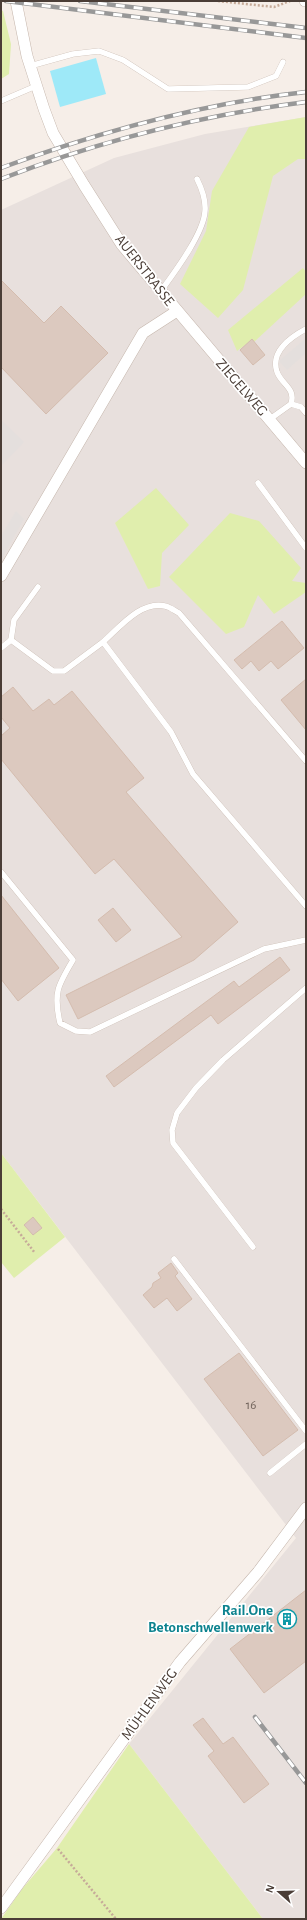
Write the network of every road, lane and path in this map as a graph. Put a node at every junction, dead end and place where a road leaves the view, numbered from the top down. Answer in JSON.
{"nodes":[{"id":1,"x":16,"y":1,"type":"edge"},
{"id":2,"x":218,"y":1,"type":"edge"},
{"id":3,"x":290,"y":1,"type":"edge"},
{"id":4,"x":283,"y":62,"type":"dead end"},
{"id":5,"x":30,"y":66,"type":"junction"},
{"id":6,"x":36,"y":86,"type":"junction"},
{"id":7,"x":1,"y":101,"type":"edge"},
{"id":8,"x":197,"y":179,"type":"dead end"},
{"id":9,"x":161,"y":291,"type":"junction"},
{"id":10,"x":177,"y":312,"type":"junction"},
{"id":11,"x":306,"y":329,"type":"edge"},
{"id":12,"x":291,"y":404,"type":"junction"},
{"id":13,"x":306,"y":413,"type":"edge"},
{"id":14,"x":270,"y":419,"type":"junction"},
{"id":15,"x":306,"y":463,"type":"edge"},
{"id":16,"x":258,"y":483,"type":"dead end"},
{"id":17,"x":306,"y":548,"type":"edge"},
{"id":18,"x":1,"y":576,"type":"edge"},
{"id":19,"x":38,"y":586,"type":"dead end"},
{"id":20,"x":11,"y":640,"type":"junction"},
{"id":21,"x":102,"y":642,"type":"junction"},
{"id":22,"x":1,"y":648,"type":"edge"},
{"id":23,"x":306,"y":761,"type":"edge"},
{"id":24,"x":1,"y":872,"type":"edge"},
{"id":25,"x":306,"y":906,"type":"edge"},
{"id":26,"x":306,"y":940,"type":"edge"},
{"id":27,"x":306,"y":988,"type":"edge"},
{"id":28,"x":1,"y":1209,"type":"edge"},
{"id":29,"x":253,"y":1247,"type":"dead end"},
{"id":30,"x":35,"y":1253,"type":"dead end"},
{"id":31,"x":174,"y":1259,"type":"dead end"},
{"id":32,"x":306,"y":1431,"type":"edge"},
{"id":33,"x":306,"y":1444,"type":"edge"},
{"id":34,"x":270,"y":1473,"type":"dead end"},
{"id":35,"x":306,"y":1508,"type":"edge"},
{"id":36,"x":49,"y":1840,"type":"junction"},
{"id":37,"x":1,"y":1908,"type":"edge"},
{"id":38,"x":116,"y":1919,"type":"edge"}],
"edges":[{"from":1,"to":5,"type":"street","name":"AUERSTRASSE"},
{"from":2,"to":3,"type":"path"},
{"from":4,"to":5,"type":"lane"},
{"from":5,"to":6,"type":"street","name":"AUERSTRASSE"},
{"from":6,"to":7,"type":"lane"},
{"from":6,"to":9,"type":"street","name":"AUERSTRASSE"},
{"from":8,"to":9,"type":"lane"},
{"from":9,"to":10,"type":"street","name":"AUERSTRASSE"},
{"from":10,"to":14,"type":"street","name":"ZIEGELWEG"},
{"from":10,"to":18,"type":"street","name":"AUERSTRASSE"},
{"from":11,"to":12,"type":"lane"},
{"from":12,"to":13,"type":"lane"},
{"from":12,"to":14,"type":"lane"},
{"from":14,"to":15,"type":"street","name":"ZIEGELWEG"},
{"from":16,"to":17,"type":"lane"},
{"from":19,"to":20,"type":"lane"},
{"from":20,"to":21,"type":"lane"},
{"from":20,"to":22,"type":"lane"},
{"from":21,"to":23,"type":"lane"},
{"from":21,"to":25,"type":"lane"},
{"from":24,"to":26,"type":"lane"},
{"from":27,"to":29,"type":"lane"},
{"from":28,"to":30,"type":"path"},
{"from":31,"to":32,"type":"lane"},
{"from":33,"to":34,"type":"lane"},
{"from":35,"to":36,"type":"street","name":"MÜHLENWEG"},
{"from":36,"to":37,"type":"street","name":"MÜHLENWEG"},
{"from":36,"to":38,"type":"path"}]}
